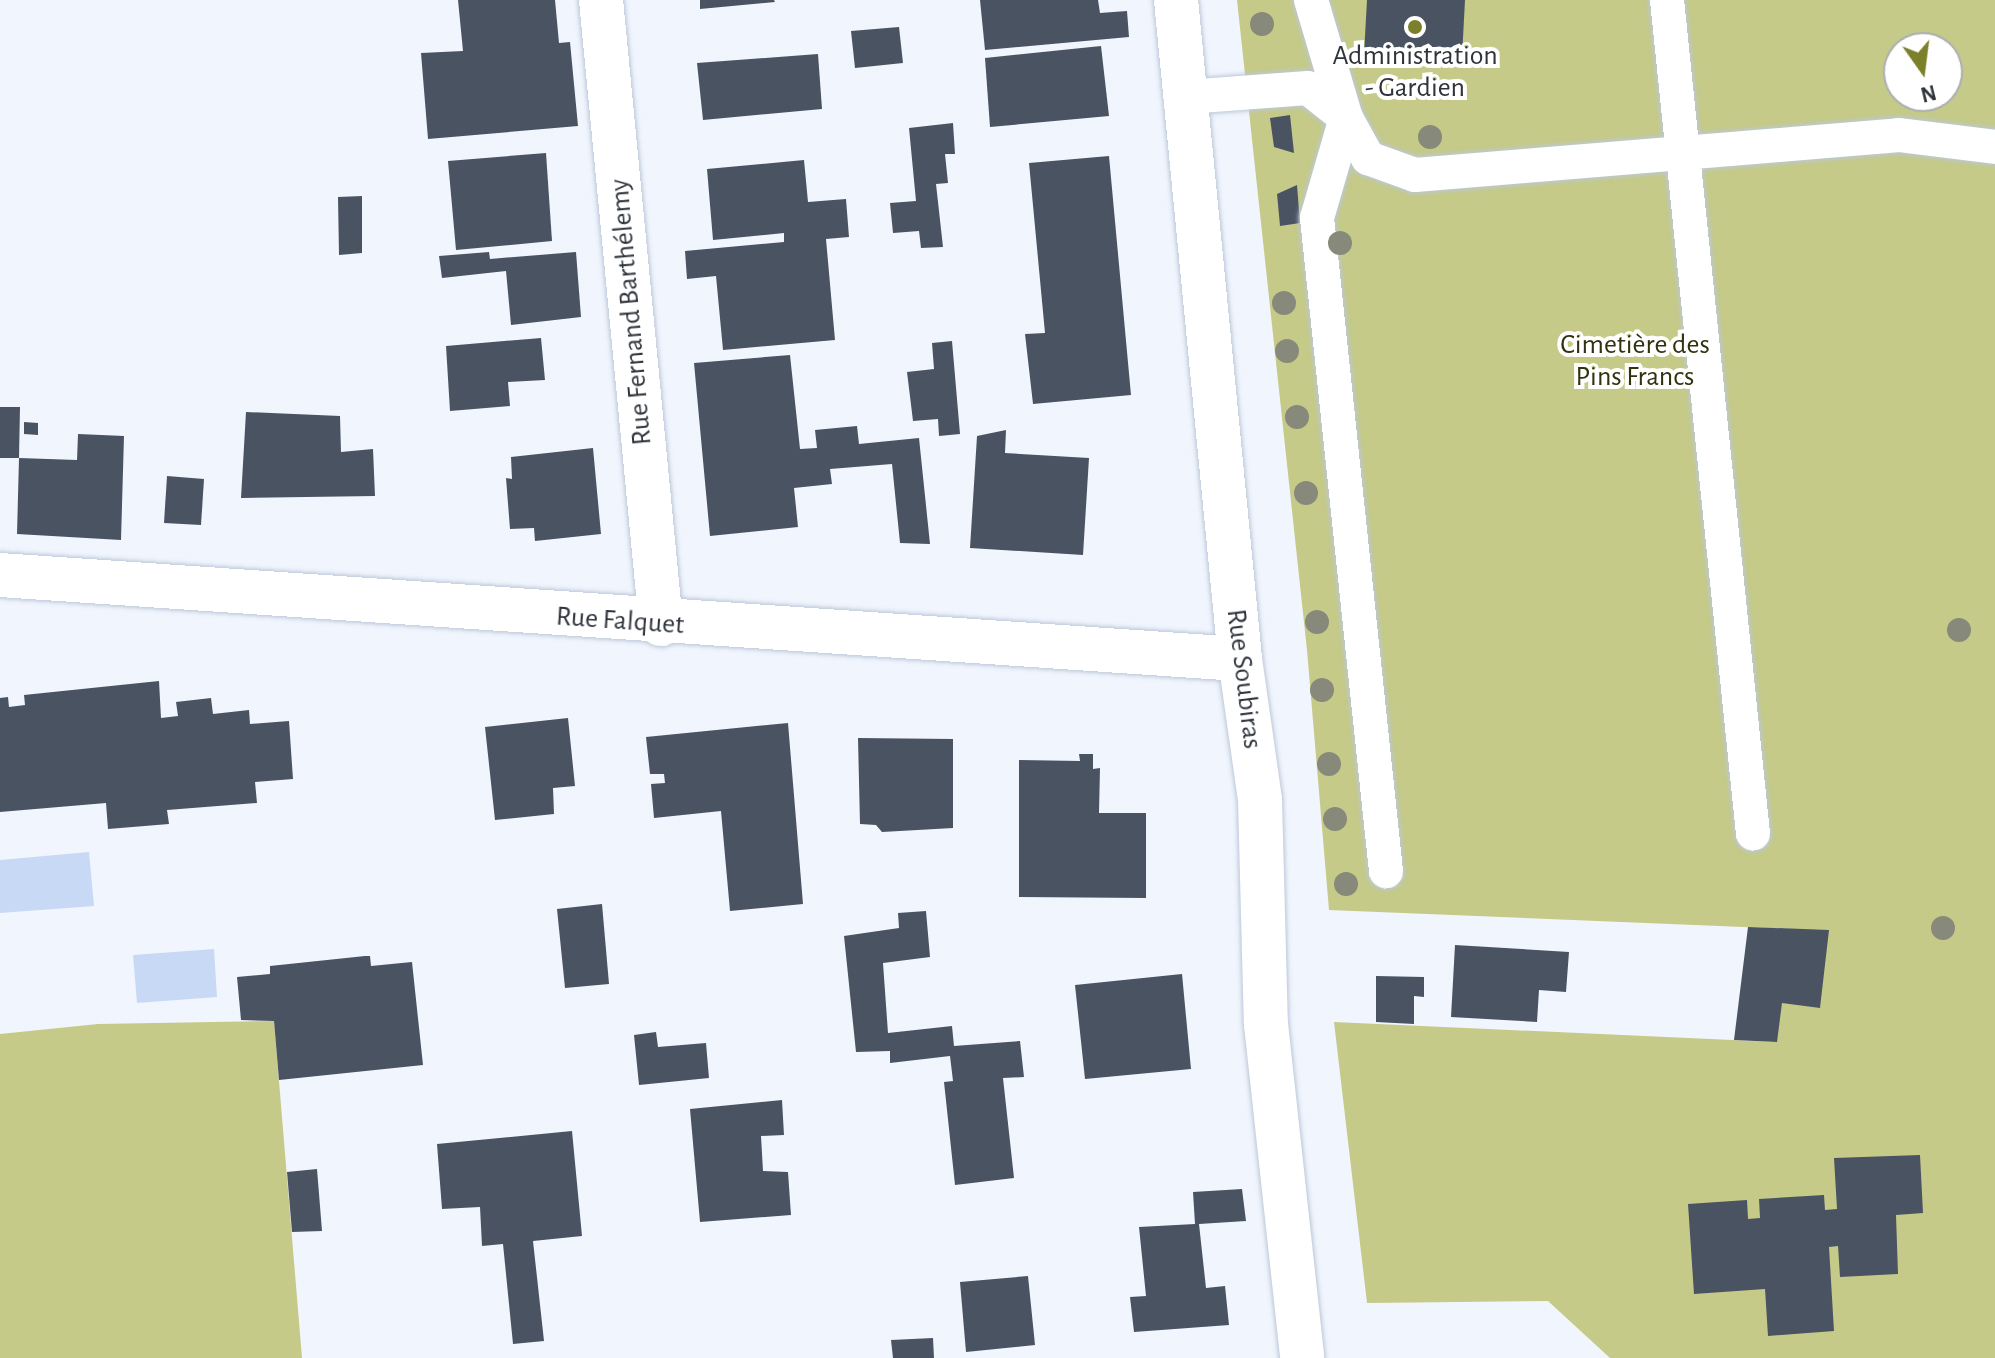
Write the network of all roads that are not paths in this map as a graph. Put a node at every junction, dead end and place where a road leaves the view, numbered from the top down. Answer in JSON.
{"nodes":[{"id":1,"x":601,"y":0,"type":"edge"},
{"id":2,"x":1176,"y":0,"type":"edge"},
{"id":3,"x":1311,"y":0,"type":"edge"},
{"id":4,"x":1667,"y":0,"type":"edge"},
{"id":5,"x":1186,"y":97,"type":"junction"},
{"id":6,"x":1346,"y":118,"type":"junction"},
{"id":7,"x":1995,"y":147,"type":"edge"},
{"id":8,"x":1684,"y":155,"type":"junction"},
{"id":9,"x":0,"y":575,"type":"edge"},
{"id":10,"x":661,"y":624,"type":"junction"},
{"id":11,"x":1240,"y":659,"type":"junction"},
{"id":12,"x":1753,"y":834,"type":"dead end"},
{"id":13,"x":1386,"y":871,"type":"dead end"},
{"id":14,"x":1302,"y":1358,"type":"edge"}],
"edges":[{"from":1,"to":10,"type":"street","name":"Rue Fernand Barthélemy"},
{"from":2,"to":5,"type":"street","name":"Rue Soubiras"},
{"from":3,"to":6,"type":"lane"},
{"from":4,"to":8,"type":"lane"},
{"from":5,"to":6,"type":"lane"},
{"from":5,"to":11,"type":"street","name":"Rue Soubiras"},
{"from":6,"to":8,"type":"lane"},
{"from":6,"to":13,"type":"lane"},
{"from":7,"to":8,"type":"lane"},
{"from":8,"to":12,"type":"lane"},
{"from":9,"to":10,"type":"street","name":"Rue Falquet"},
{"from":10,"to":11,"type":"street","name":"Rue Falquet"},
{"from":11,"to":14,"type":"street","name":"Rue Soubiras"}]}
